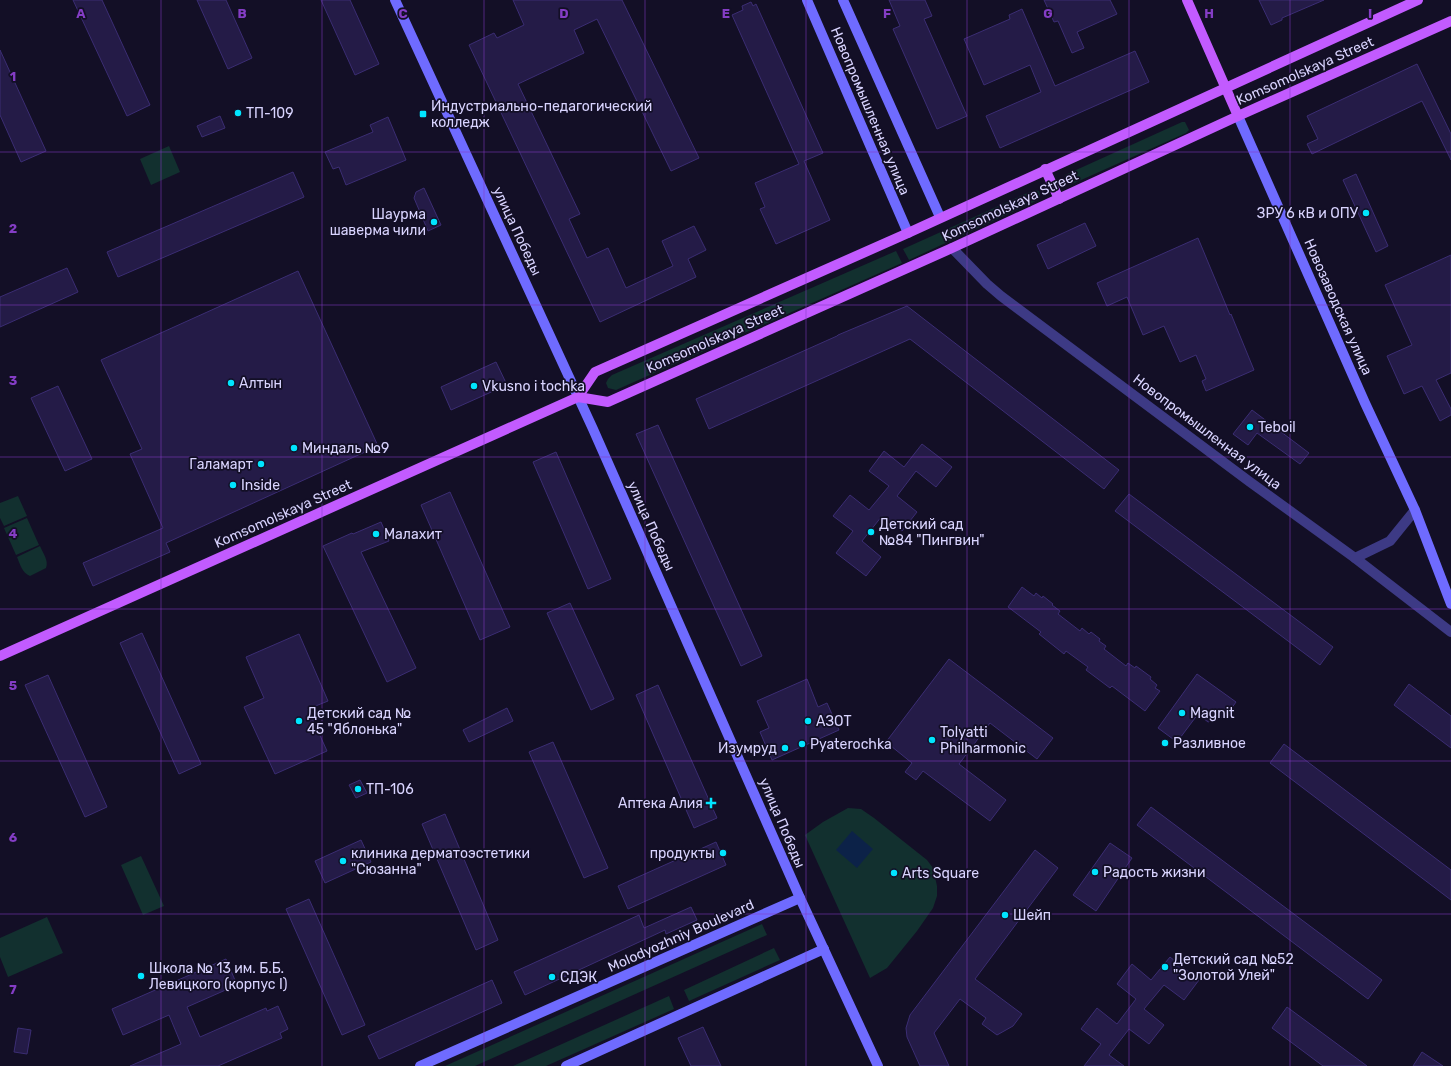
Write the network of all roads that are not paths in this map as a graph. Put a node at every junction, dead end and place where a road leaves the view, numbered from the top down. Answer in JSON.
{"nodes":[{"id":1,"x":395,"y":0,"type":"edge"},
{"id":2,"x":807,"y":0,"type":"edge"},
{"id":3,"x":843,"y":0,"type":"edge"},
{"id":4,"x":1187,"y":0,"type":"edge"},
{"id":5,"x":1418,"y":0,"type":"edge"},
{"id":6,"x":1451,"y":21,"type":"edge"},
{"id":7,"x":1225,"y":87,"type":"junction"},
{"id":8,"x":1238,"y":116,"type":"junction"},
{"id":9,"x":1045,"y":169,"type":"junction"},
{"id":10,"x":1059,"y":199,"type":"junction"},
{"id":11,"x":940,"y":217,"type":"junction"},
{"id":12,"x":908,"y":233,"type":"junction"},
{"id":13,"x":952,"y":248,"type":"junction"},
{"id":14,"x":578,"y":397,"type":"junction"},
{"id":15,"x":1415,"y":510,"type":"junction"},
{"id":16,"x":1355,"y":558,"type":"junction"},
{"id":17,"x":1451,"y":604,"type":"edge"},
{"id":18,"x":1451,"y":632,"type":"edge"},
{"id":19,"x":0,"y":656,"type":"edge"},
{"id":20,"x":800,"y":898,"type":"junction"},
{"id":21,"x":824,"y":950,"type":"junction"},
{"id":22,"x":420,"y":1066,"type":"edge"},
{"id":23,"x":566,"y":1066,"type":"edge"},
{"id":24,"x":878,"y":1066,"type":"edge"}],
"edges":[{"from":1,"to":14,"type":"main road","name":"улица Победы"},
{"from":2,"to":12,"type":"main road","name":"Новопромышленная улица"},
{"from":3,"to":11,"type":"main road","name":"Новопромышленная улица"},
{"from":4,"to":7,"type":"main road","name":"Новозаводская улица"},
{"from":5,"to":7,"type":"main road","name":"Komsomolskaya Street"},
{"from":6,"to":8,"type":"main road","name":"Komsomolskaya Street"},
{"from":7,"to":8,"type":"main road","name":"Новозаводская улица"},
{"from":7,"to":9,"type":"main road","name":"Komsomolskaya Street"},
{"from":8,"to":10,"type":"main road","name":"Komsomolskaya Street"},
{"from":8,"to":15,"type":"main road","name":"Новозаводская улица"},
{"from":9,"to":10,"type":"main road"},
{"from":9,"to":11,"type":"main road","name":"Komsomolskaya Street"},
{"from":10,"to":13,"type":"main road","name":"Komsomolskaya Street"},
{"from":11,"to":12,"type":"main road","name":"Komsomolskaya Street"},
{"from":12,"to":14,"type":"main road","name":"Komsomolskaya Street"},
{"from":13,"to":14,"type":"main road","name":"Komsomolskaya Street"},
{"from":13,"to":16,"type":"street","name":"Новопромышленная улица"},
{"from":14,"to":19,"type":"main road","name":"Komsomolskaya Street"},
{"from":14,"to":20,"type":"main road","name":"улица Победы"},
{"from":15,"to":16,"type":"street"},
{"from":15,"to":17,"type":"main road","name":"Новозаводская улица"},
{"from":16,"to":18,"type":"street","name":"Новопромышленная улица"},
{"from":20,"to":21,"type":"main road","name":"улица Победы"},
{"from":20,"to":22,"type":"main road","name":"Molodyozhniy Boulevard"},
{"from":21,"to":23,"type":"main road"},
{"from":21,"to":24,"type":"main road","name":"улица Победы"}]}
